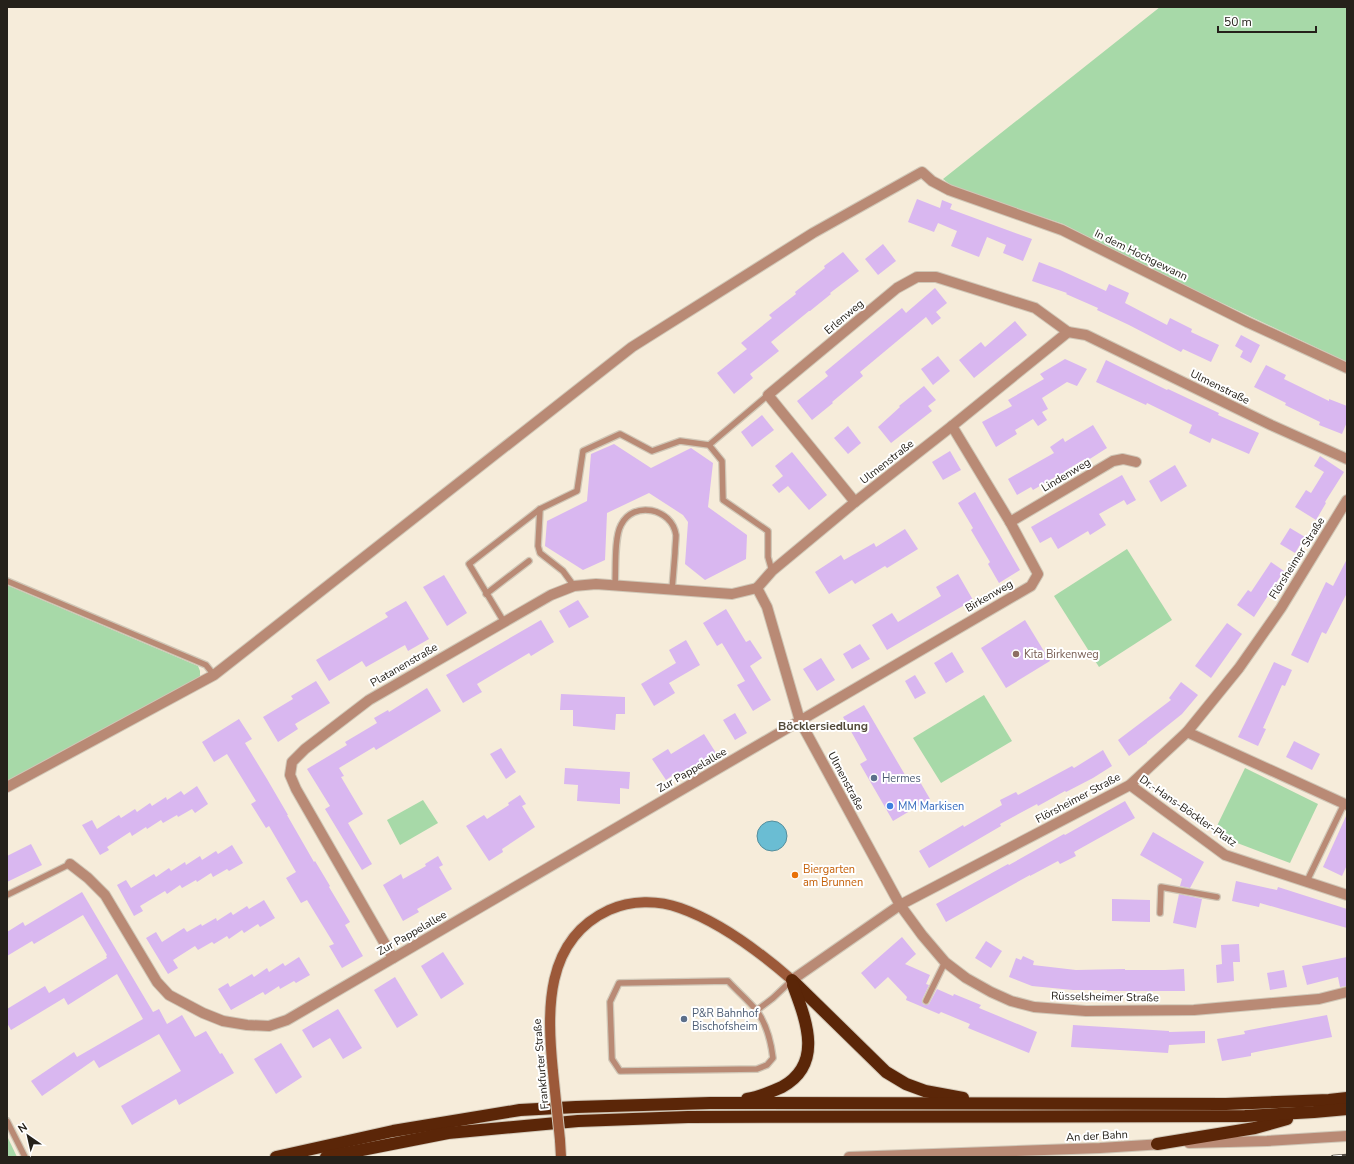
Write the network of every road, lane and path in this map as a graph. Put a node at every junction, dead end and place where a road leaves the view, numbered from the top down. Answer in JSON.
{"nodes":[{"id":1,"x":1068,"y":332,"type":"junction"},
{"id":2,"x":1347,"y":368,"type":"edge"},
{"id":3,"x":768,"y":395,"type":"junction"},
{"id":4,"x":952,"y":426,"type":"junction"},
{"id":5,"x":709,"y":445,"type":"junction"},
{"id":6,"x":1347,"y":459,"type":"edge"},
{"id":7,"x":1136,"y":462,"type":"dead end"},
{"id":8,"x":1347,"y":500,"type":"edge"},
{"id":9,"x":854,"y":502,"type":"junction"},
{"id":10,"x":540,"y":508,"type":"junction"},
{"id":11,"x":1010,"y":522,"type":"junction"},
{"id":12,"x":529,"y":560,"type":"dead end"},
{"id":13,"x":772,"y":571,"type":"junction"},
{"id":14,"x":7,"y":581,"type":"edge"},
{"id":15,"x":615,"y":585,"type":"junction"},
{"id":16,"x":574,"y":586,"type":"junction"},
{"id":17,"x":757,"y":588,"type":"junction"},
{"id":18,"x":672,"y":590,"type":"junction"},
{"id":19,"x":486,"y":594,"type":"junction"},
{"id":20,"x":504,"y":622,"type":"junction"},
{"id":21,"x":214,"y":674,"type":"junction"},
{"id":22,"x":800,"y":721,"type":"junction"},
{"id":23,"x":1187,"y":732,"type":"junction"},
{"id":24,"x":1130,"y":785,"type":"junction"},
{"id":25,"x":7,"y":787,"type":"edge"},
{"id":26,"x":1345,"y":804,"type":"edge"},
{"id":27,"x":70,"y":864,"type":"joint"},
{"id":28,"x":1307,"y":882,"type":"junction"},
{"id":29,"x":7,"y":895,"type":"edge"},
{"id":30,"x":1347,"y":895,"type":"edge"},
{"id":31,"x":1217,"y":896,"type":"dead end"},
{"id":32,"x":900,"y":905,"type":"junction"},
{"id":33,"x":1160,"y":913,"type":"dead end"},
{"id":34,"x":393,"y":958,"type":"junction"},
{"id":35,"x":945,"y":962,"type":"junction"},
{"id":36,"x":792,"y":980,"type":"junction"},
{"id":37,"x":1347,"y":992,"type":"edge"},
{"id":38,"x":926,"y":1001,"type":"dead end"},
{"id":39,"x":756,"y":1010,"type":"junction"},
{"id":40,"x":1347,"y":1098,"type":"edge"},
{"id":41,"x":710,"y":1103,"type":"junction"},
{"id":42,"x":990,"y":1103,"type":"junction"},
{"id":43,"x":1347,"y":1109,"type":"edge"},
{"id":44,"x":1314,"y":1112,"type":"junction"},
{"id":45,"x":7,"y":1121,"type":"edge"},
{"id":46,"x":1347,"y":1136,"type":"edge"},
{"id":47,"x":1157,"y":1144,"type":"junction"},
{"id":48,"x":25,"y":1157,"type":"edge"},
{"id":49,"x":276,"y":1157,"type":"edge"},
{"id":50,"x":326,"y":1157,"type":"edge"},
{"id":51,"x":561,"y":1157,"type":"edge"},
{"id":52,"x":849,"y":1157,"type":"edge"}],
"edges":[{"from":1,"to":3,"type":"street","name":"Erlenweg"},
{"from":1,"to":4,"type":"street","name":"Ulmenstraße"},
{"from":1,"to":6,"type":"street","name":"Ulmenstraße"},
{"from":2,"to":21,"type":"street","name":"In dem Hochgewann"},
{"from":3,"to":5,"type":"lane"},
{"from":3,"to":9,"type":"street"},
{"from":4,"to":9,"type":"street","name":"Ulmenstraße"},
{"from":4,"to":11,"type":"street","name":"Birkenweg"},
{"from":5,"to":10,"type":"lane"},
{"from":5,"to":13,"type":"lane"},
{"from":7,"to":11,"type":"street","name":"Lindenweg"},
{"from":8,"to":23,"type":"street","name":"Flörsheimer Straße"},
{"from":9,"to":13,"type":"street","name":"Ulmenstraße"},
{"from":10,"to":16,"type":"lane"},
{"from":10,"to":19,"type":"lane"},
{"from":11,"to":22,"type":"street","name":"Birkenweg"},
{"from":12,"to":19,"type":"lane"},
{"from":13,"to":17,"type":"street","name":"Ulmenstraße"},
{"from":14,"to":21,"type":"lane"},
{"from":15,"to":16,"type":"street","name":"Platanenstraße"},
{"from":15,"to":18,"type":"street","name":"Platanenstraße"},
{"from":15,"to":18,"type":"lane"},
{"from":16,"to":20,"type":"street","name":"Platanenstraße"},
{"from":17,"to":18,"type":"street","name":"Platanenstraße"},
{"from":17,"to":22,"type":"street","name":"Ulmenstraße"},
{"from":19,"to":20,"type":"lane"},
{"from":20,"to":34,"type":"street","name":"Platanenstraße"},
{"from":21,"to":25,"type":"street"},
{"from":22,"to":32,"type":"street","name":"Ulmenstraße"},
{"from":22,"to":34,"type":"street","name":"Zur Pappelallee"},
{"from":23,"to":24,"type":"street","name":"Flörsheimer Straße"},
{"from":23,"to":26,"type":"street"},
{"from":24,"to":28,"type":"street","name":"Dr.-Hans-Böckler-Platz"},
{"from":24,"to":32,"type":"street","name":"Flörsheimer Straße"},
{"from":26,"to":28,"type":"lane"},
{"from":27,"to":29,"type":"lane"},
{"from":27,"to":34,"type":"street","name":"Zur Pappelallee"},
{"from":28,"to":30,"type":"street","name":"Dr.-Hans-Böckler-Platz"},
{"from":31,"to":33,"type":"lane"},
{"from":32,"to":35,"type":"street","name":"Rüsselsheimer Straße"},
{"from":32,"to":36,"type":"street","name":"Flörsheimer Straße"},
{"from":35,"to":37,"type":"street","name":"Rüsselsheimer Straße"},
{"from":35,"to":38,"type":"lane"},
{"from":36,"to":39,"type":"lane"},
{"from":36,"to":41,"type":"highway"},
{"from":36,"to":42,"type":"highway"},
{"from":36,"to":51,"type":"street","name":"Frankfurter Straße","bridge":true},
{"from":39,"to":39,"type":"lane"},
{"from":40,"to":42,"type":"highway"},
{"from":41,"to":42,"type":"highway"},
{"from":41,"to":49,"type":"highway"},
{"from":43,"to":44,"type":"highway"},
{"from":44,"to":47,"type":"highway"},
{"from":44,"to":50,"type":"highway"},
{"from":45,"to":48,"type":"lane"},
{"from":46,"to":47,"type":"street","name":"An der Bahn"},
{"from":47,"to":52,"type":"street","name":"An der Bahn"}]}
